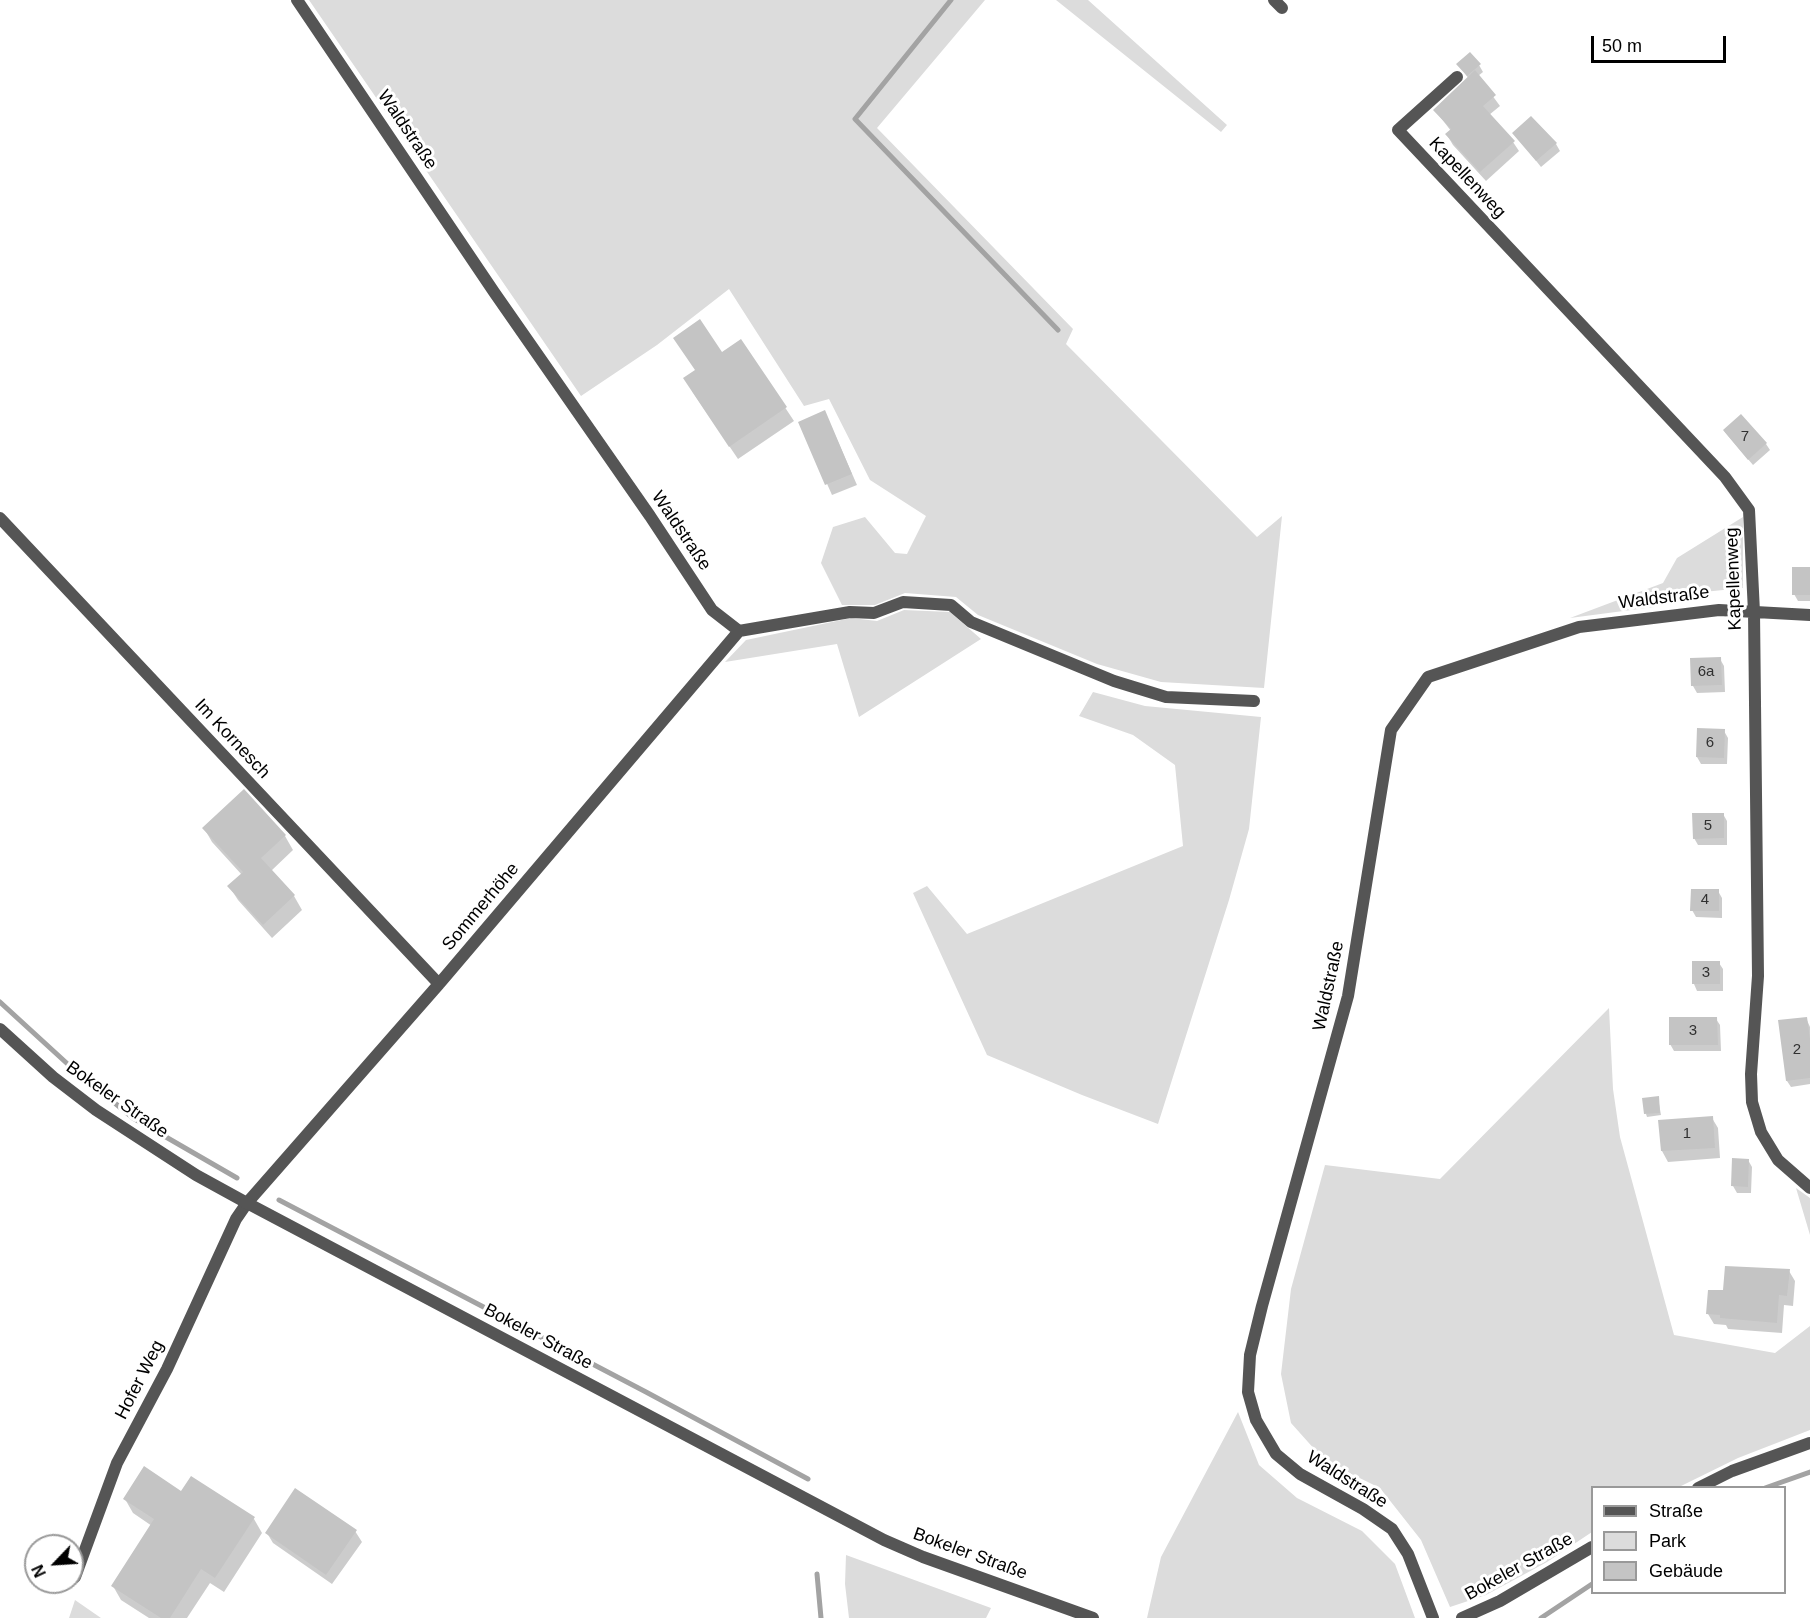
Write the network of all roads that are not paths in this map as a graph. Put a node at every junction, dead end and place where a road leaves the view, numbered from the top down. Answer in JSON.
{"nodes":[{"id":1,"x":297,"y":0,"type":"edge"},
{"id":2,"x":1457,"y":77,"type":"dead end"},
{"id":3,"x":0,"y":518,"type":"edge"},
{"id":4,"x":1754,"y":612,"type":"junction"},
{"id":5,"x":1810,"y":615,"type":"edge"},
{"id":6,"x":739,"y":631,"type":"junction"},
{"id":7,"x":1254,"y":701,"type":"dead end"},
{"id":8,"x":439,"y":984,"type":"junction"},
{"id":9,"x":0,"y":1029,"type":"edge"},
{"id":10,"x":1810,"y":1188,"type":"edge"},
{"id":11,"x":247,"y":1203,"type":"junction"},
{"id":12,"x":1810,"y":1443,"type":"edge"},
{"id":13,"x":1702,"y":1486,"type":"edge"},
{"id":14,"x":1591,"y":1547,"type":"edge"},
{"id":15,"x":84,"y":1553,"type":"edge"},
{"id":16,"x":1093,"y":1618,"type":"edge"},
{"id":17,"x":1433,"y":1618,"type":"edge"},
{"id":18,"x":1462,"y":1618,"type":"edge"}],
"edges":[{"from":1,"to":6,"type":"street","name":"Waldstraße"},
{"from":2,"to":4,"type":"street","name":"Kapellenweg"},
{"from":3,"to":8,"type":"street","name":"Im Kornesch"},
{"from":4,"to":5,"type":"street","name":"Waldstraße"},
{"from":4,"to":10,"type":"street","name":"Kapellenweg"},
{"from":4,"to":17,"type":"street","name":"Waldstraße"},
{"from":6,"to":7,"type":"street"},
{"from":6,"to":8,"type":"street","name":"Sommerhöhe"},
{"from":8,"to":11,"type":"street","name":"Sommerhöhe"},
{"from":9,"to":11,"type":"street","name":"Bokeler Straße"},
{"from":11,"to":15,"type":"street","name":"Hofer Weg"},
{"from":11,"to":16,"type":"street","name":"Bokeler Straße"},
{"from":12,"to":13,"type":"street"},
{"from":14,"to":18,"type":"street","name":"Bokeler Straße"}]}
